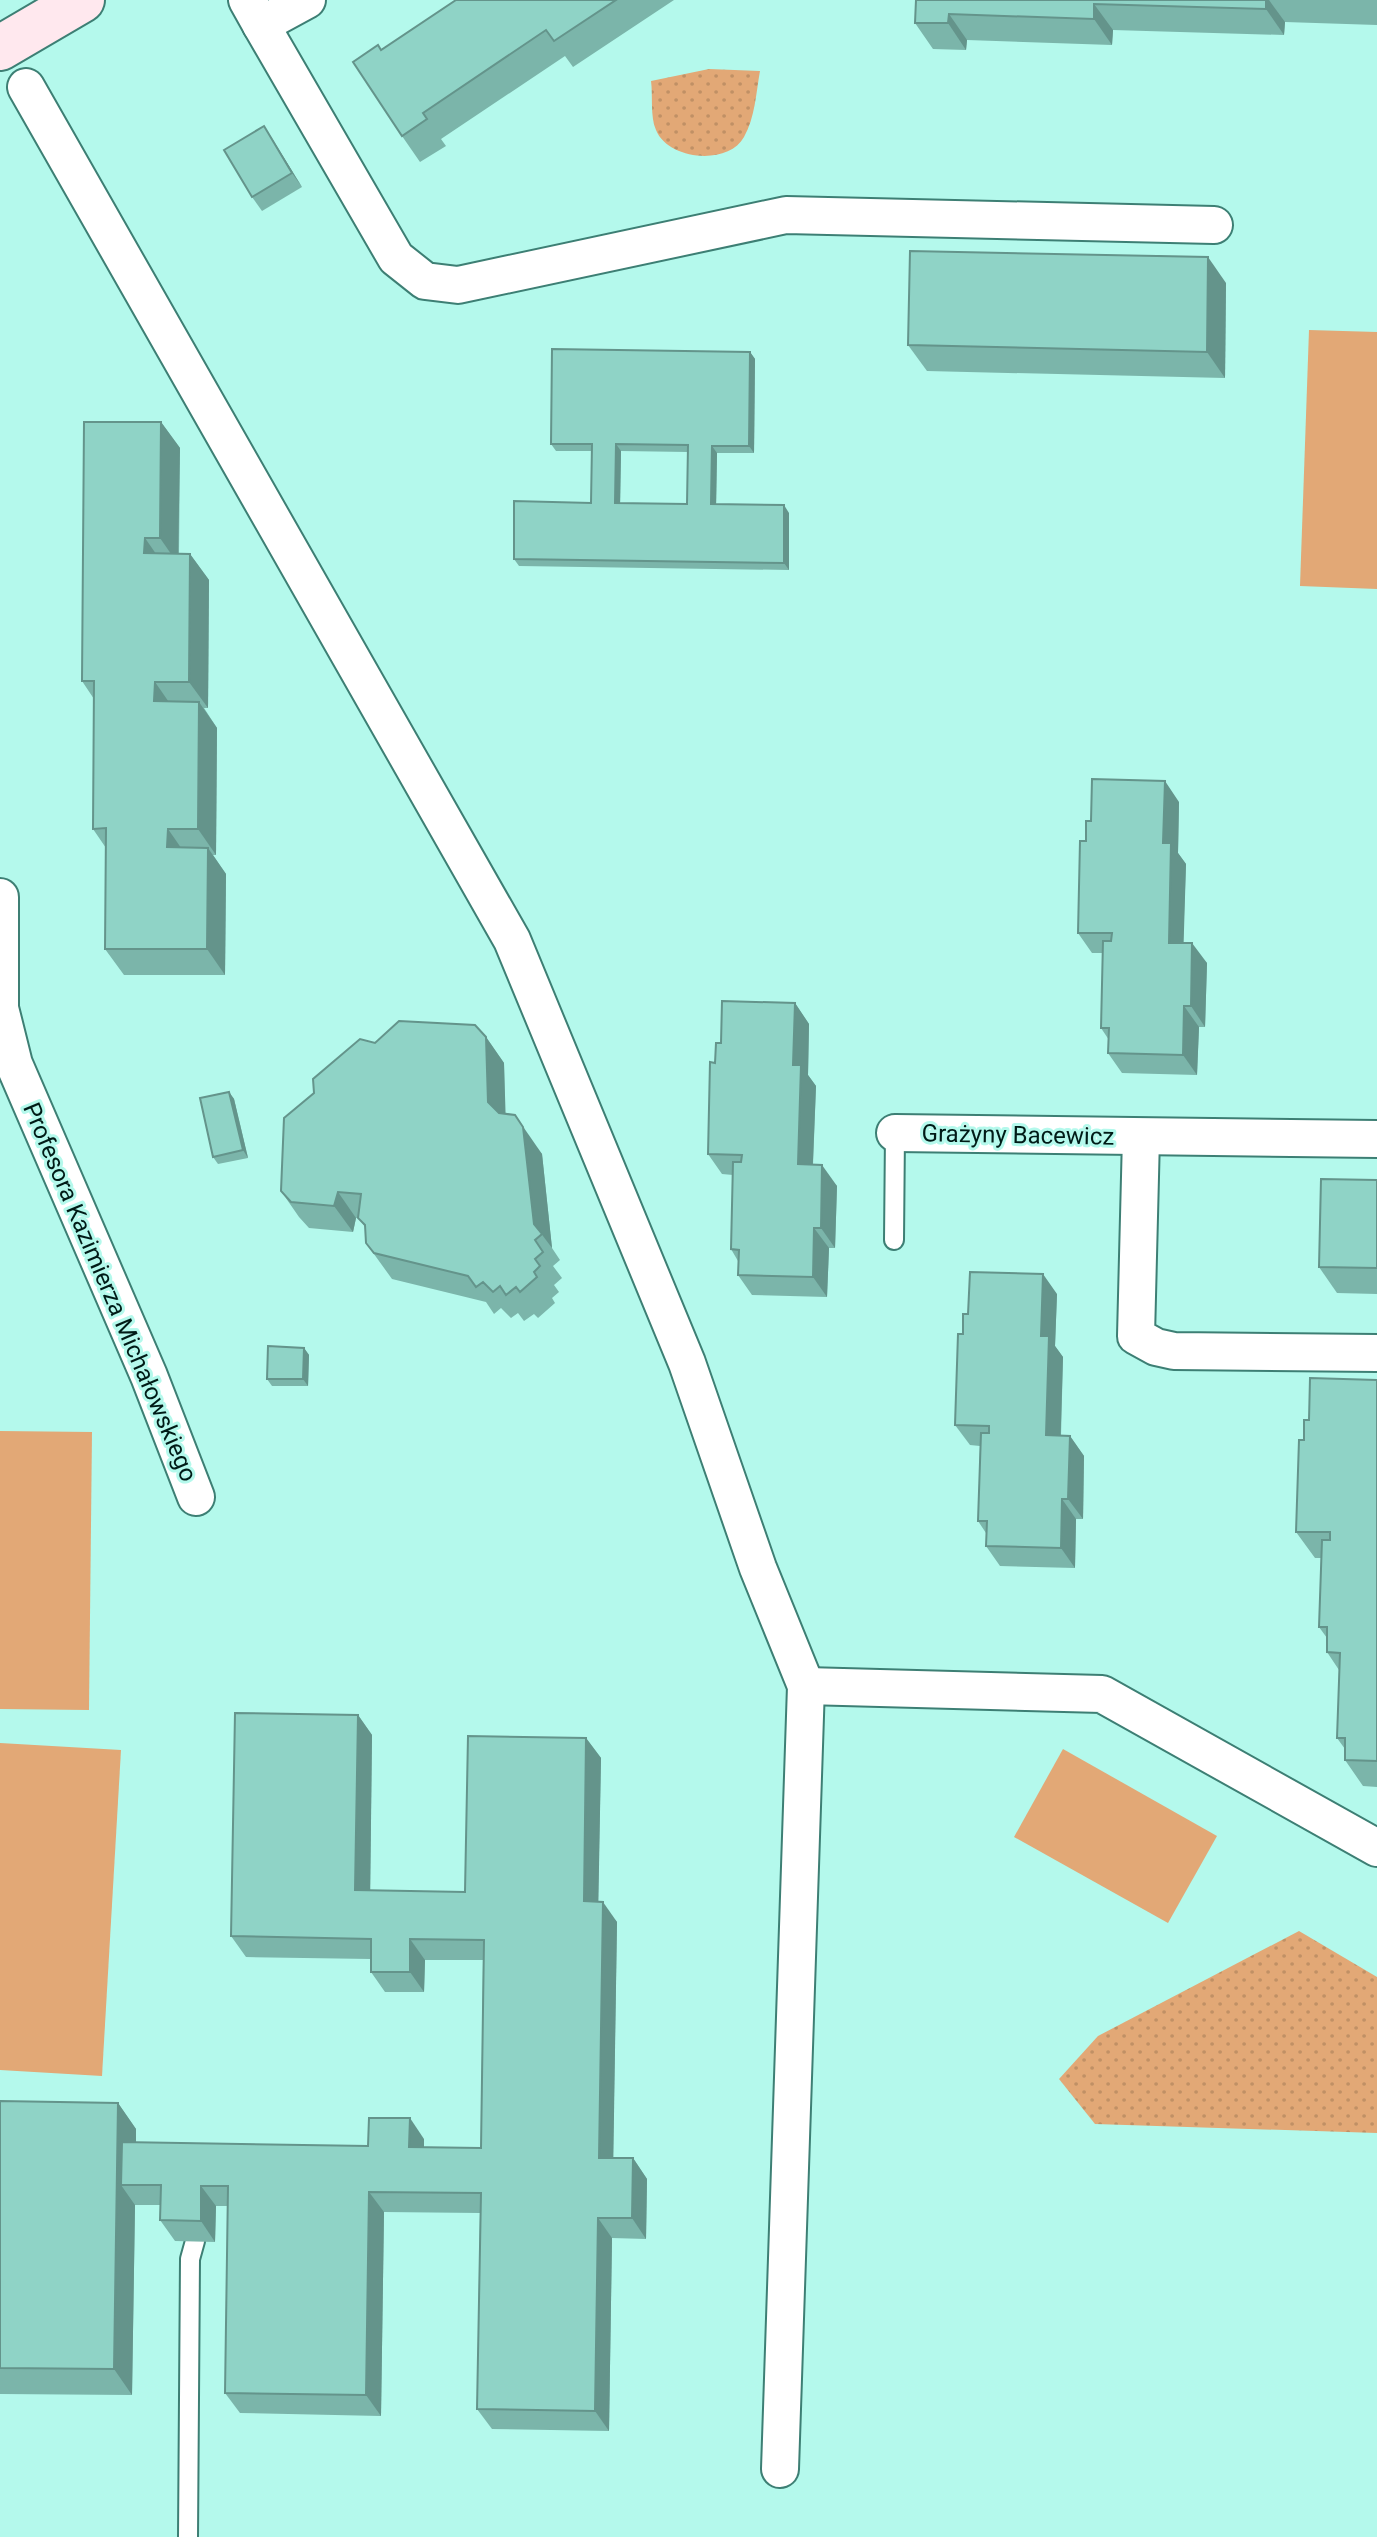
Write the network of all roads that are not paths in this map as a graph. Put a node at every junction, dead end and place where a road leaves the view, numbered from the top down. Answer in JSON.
{"nodes":[{"id":1,"x":82,"y":0,"type":"edge"},
{"id":2,"x":307,"y":0,"type":"edge"},
{"id":3,"x":254,"y":13,"type":"edge"},
{"id":4,"x":0,"y":48,"type":"edge"},
{"id":5,"x":26,"y":87,"type":"dead end"},
{"id":6,"x":1214,"y":225,"type":"dead end"},
{"id":7,"x":0,"y":897,"type":"edge"},
{"id":8,"x":895,"y":1133,"type":"joint"},
{"id":9,"x":1141,"y":1137,"type":"junction"},
{"id":10,"x":1377,"y":1139,"type":"edge"},
{"id":11,"x":894,"y":1240,"type":"dead end"},
{"id":12,"x":1377,"y":1353,"type":"edge"},
{"id":13,"x":196,"y":1497,"type":"dead end"},
{"id":14,"x":806,"y":1686,"type":"junction"},
{"id":15,"x":1377,"y":1848,"type":"edge"},
{"id":16,"x":195,"y":2241,"type":"edge"},
{"id":17,"x":780,"y":2469,"type":"dead end"},
{"id":18,"x":188,"y":2537,"type":"edge"}],
"edges":[{"from":1,"to":4,"type":"street"},
{"from":2,"to":3,"type":"street"},
{"from":3,"to":6,"type":"street"},
{"from":5,"to":14,"type":"street"},
{"from":7,"to":13,"type":"street","name":"Profesora Kazimierza Michałowskiego"},
{"from":8,"to":9,"type":"street","name":"Grażyny Bacewicz"},
{"from":8,"to":11,"type":"lane"},
{"from":9,"to":10,"type":"street","name":"Grażyny Bacewicz"},
{"from":9,"to":12,"type":"street","name":"Grażyny Bacewicz"},
{"from":14,"to":15,"type":"street"},
{"from":14,"to":17,"type":"street"},
{"from":16,"to":18,"type":"lane"}]}
